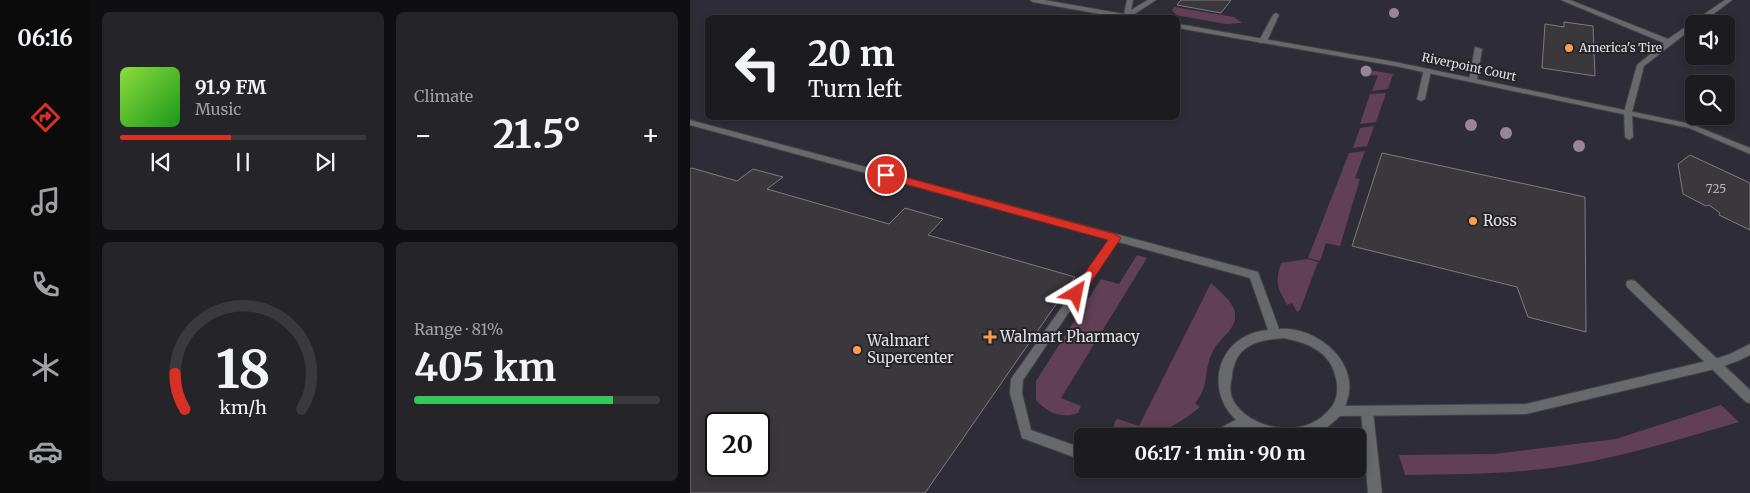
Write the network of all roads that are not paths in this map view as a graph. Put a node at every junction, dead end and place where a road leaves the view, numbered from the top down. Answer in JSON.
{"nodes":[{"id":1,"x":1033,"y":0,"type":"edge"},
{"id":2,"x":1130,"y":0,"type":"edge"},
{"id":3,"x":1153,"y":0,"type":"edge"},
{"id":4,"x":1564,"y":0,"type":"edge"},
{"id":5,"x":1729,"y":0,"type":"edge"},
{"id":6,"x":1121,"y":15,"type":"edge"},
{"id":7,"x":1127,"y":15,"type":"edge"},
{"id":8,"x":1129,"y":15,"type":"edge"},
{"id":9,"x":1276,"y":15,"type":"dead end"},
{"id":10,"x":1707,"y":15,"type":"edge"},
{"id":11,"x":1180,"y":26,"type":"edge"},
{"id":12,"x":1685,"y":30,"type":"edge"},
{"id":13,"x":1263,"y":41,"type":"junction"},
{"id":14,"x":1668,"y":42,"type":"junction"},
{"id":15,"x":1478,"y":49,"type":"dead end"},
{"id":16,"x":1427,"y":71,"type":"junction"},
{"id":17,"x":1473,"y":80,"type":"junction"},
{"id":18,"x":1420,"y":99,"type":"dead end"},
{"id":19,"x":1628,"y":112,"type":"junction"},
{"id":20,"x":690,"y":122,"type":"edge"},
{"id":21,"x":1629,"y":137,"type":"dead end"},
{"id":22,"x":1750,"y":151,"type":"edge"},
{"id":23,"x":1115,"y":238,"type":"junction"},
{"id":24,"x":1631,"y":284,"type":"dead end"},
{"id":25,"x":1274,"y":332,"type":"junction"},
{"id":26,"x":1750,"y":349,"type":"edge"},
{"id":27,"x":1715,"y":364,"type":"junction"},
{"id":28,"x":1750,"y":398,"type":"edge"},
{"id":29,"x":1337,"y":411,"type":"junction"},
{"id":30,"x":1367,"y":411,"type":"junction"},
{"id":31,"x":1245,"y":421,"type":"junction"},
{"id":32,"x":1232,"y":428,"type":"edge"},
{"id":33,"x":1074,"y":451,"type":"edge"},
{"id":34,"x":1375,"y":493,"type":"edge"}],
"edges":[{"from":1,"to":6,"type":"street"},
{"from":2,"to":7,"type":"street"},
{"from":3,"to":8,"type":"street"},
{"from":4,"to":14,"type":"street"},
{"from":5,"to":10,"type":"street"},
{"from":9,"to":13,"type":"street"},
{"from":11,"to":13,"type":"street","name":"Riverpoint Court"},
{"from":12,"to":14,"type":"street"},
{"from":13,"to":16,"type":"street","name":"Riverpoint Court"},
{"from":14,"to":19,"type":"street"},
{"from":15,"to":17,"type":"street"},
{"from":16,"to":17,"type":"street","name":"Riverpoint Court"},
{"from":16,"to":18,"type":"street"},
{"from":17,"to":19,"type":"street","name":"Riverpoint Court"},
{"from":19,"to":21,"type":"street"},
{"from":19,"to":22,"type":"street","name":"Riverpoint Court"},
{"from":20,"to":23,"type":"street"},
{"from":23,"to":25,"type":"street"},
{"from":23,"to":33,"type":"street"},
{"from":24,"to":27,"type":"street"},
{"from":25,"to":29,"type":"street"},
{"from":25,"to":31,"type":"street"},
{"from":26,"to":27,"type":"street"},
{"from":27,"to":28,"type":"street"},
{"from":27,"to":30,"type":"street"},
{"from":29,"to":30,"type":"street"},
{"from":29,"to":31,"type":"street"},
{"from":30,"to":34,"type":"street"},
{"from":31,"to":32,"type":"street"}]}
